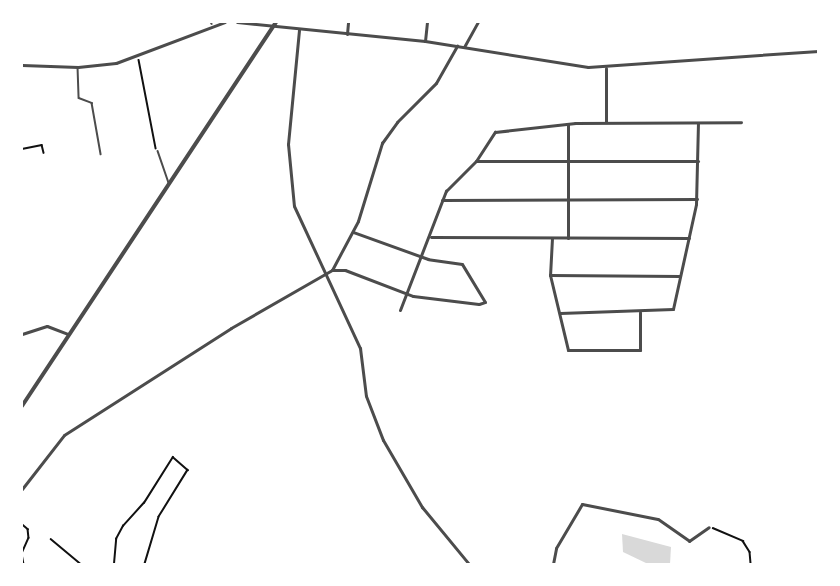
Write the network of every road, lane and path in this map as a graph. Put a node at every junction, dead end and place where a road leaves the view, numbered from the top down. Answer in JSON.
{"nodes":[{"id":1,"x":225,"y":22,"type":"edge"},
{"id":2,"x":237,"y":22,"type":"edge"},
{"id":3,"x":276,"y":22,"type":"edge"},
{"id":4,"x":348,"y":22,"type":"edge"},
{"id":5,"x":427,"y":22,"type":"edge"},
{"id":6,"x":478,"y":22,"type":"edge"},
{"id":7,"x":211,"y":23,"type":"edge"},
{"id":8,"x":273,"y":27,"type":"junction"},
{"id":9,"x":299,"y":30,"type":"junction"},
{"id":10,"x":347,"y":34,"type":"junction"},
{"id":11,"x":425,"y":41,"type":"junction"},
{"id":12,"x":457,"y":46,"type":"junction"},
{"id":13,"x":464,"y":47,"type":"junction"},
{"id":14,"x":818,"y":51,"type":"edge"},
{"id":15,"x":138,"y":56,"type":"junction"},
{"id":16,"x":22,"y":65,"type":"edge"},
{"id":17,"x":78,"y":67,"type":"junction"},
{"id":18,"x":606,"y":68,"type":"junction"},
{"id":19,"x":606,"y":122,"type":"junction"},
{"id":20,"x":742,"y":122,"type":"dead end"},
{"id":21,"x":698,"y":123,"type":"junction"},
{"id":22,"x":568,"y":124,"type":"junction"},
{"id":23,"x":22,"y":149,"type":"edge"},
{"id":24,"x":158,"y":151,"type":"joint"},
{"id":25,"x":44,"y":153,"type":"dead end"},
{"id":26,"x":101,"y":154,"type":"dead end"},
{"id":27,"x":476,"y":161,"type":"junction"},
{"id":28,"x":567,"y":161,"type":"junction"},
{"id":29,"x":698,"y":161,"type":"junction"},
{"id":30,"x":169,"y":183,"type":"junction"},
{"id":31,"x":568,"y":199,"type":"junction"},
{"id":32,"x":697,"y":199,"type":"junction"},
{"id":33,"x":442,"y":200,"type":"junction"},
{"id":34,"x":353,"y":232,"type":"junction"},
{"id":35,"x":431,"y":237,"type":"junction"},
{"id":36,"x":552,"y":238,"type":"junction"},
{"id":37,"x":568,"y":238,"type":"junction"},
{"id":38,"x":689,"y":238,"type":"junction"},
{"id":39,"x":423,"y":257,"type":"junction"},
{"id":40,"x":332,"y":270,"type":"junction"},
{"id":41,"x":326,"y":272,"type":"junction"},
{"id":42,"x":550,"y":275,"type":"junction"},
{"id":43,"x":680,"y":276,"type":"junction"},
{"id":44,"x":406,"y":293,"type":"junction"},
{"id":45,"x":400,"y":310,"type":"dead end"},
{"id":46,"x":640,"y":312,"type":"junction"},
{"id":47,"x":560,"y":313,"type":"junction"},
{"id":48,"x":22,"y":334,"type":"edge"},
{"id":49,"x":68,"y":334,"type":"junction"},
{"id":50,"x":22,"y":406,"type":"edge"},
{"id":51,"x":22,"y":489,"type":"edge"},
{"id":52,"x":22,"y":524,"type":"edge"},
{"id":53,"x":709,"y":527,"type":"joint"},
{"id":54,"x":51,"y":539,"type":"dead end"},
{"id":55,"x":24,"y":564,"type":"edge"},
{"id":56,"x":81,"y":564,"type":"edge"},
{"id":57,"x":114,"y":564,"type":"edge"},
{"id":58,"x":144,"y":564,"type":"edge"},
{"id":59,"x":469,"y":564,"type":"edge"},
{"id":60,"x":553,"y":564,"type":"edge"},
{"id":61,"x":751,"y":564,"type":"edge"}],
"edges":[{"from":1,"to":7,"type":"street"},
{"from":2,"to":8,"type":"street"},
{"from":3,"to":8,"type":"street"},
{"from":4,"to":10,"type":"street"},
{"from":5,"to":11,"type":"street"},
{"from":6,"to":13,"type":"street"},
{"from":7,"to":15,"type":"street"},
{"from":8,"to":9,"type":"street"},
{"from":8,"to":30,"type":"street"},
{"from":9,"to":10,"type":"street"},
{"from":9,"to":41,"type":"street"},
{"from":10,"to":11,"type":"street"},
{"from":11,"to":12,"type":"street"},
{"from":12,"to":13,"type":"street"},
{"from":12,"to":34,"type":"street"},
{"from":13,"to":18,"type":"street"},
{"from":14,"to":18,"type":"street"},
{"from":15,"to":17,"type":"street"},
{"from":15,"to":24,"type":"path"},
{"from":16,"to":17,"type":"street"},
{"from":17,"to":26,"type":"lane"},
{"from":18,"to":19,"type":"street"},
{"from":19,"to":21,"type":"street"},
{"from":19,"to":22,"type":"street"},
{"from":20,"to":21,"type":"street"},
{"from":21,"to":29,"type":"street"},
{"from":22,"to":27,"type":"street"},
{"from":22,"to":28,"type":"street"},
{"from":23,"to":25,"type":"path"},
{"from":24,"to":30,"type":"lane"},
{"from":27,"to":28,"type":"street"},
{"from":27,"to":33,"type":"street"},
{"from":28,"to":29,"type":"street"},
{"from":28,"to":31,"type":"street"},
{"from":29,"to":32,"type":"street"},
{"from":30,"to":49,"type":"street"},
{"from":31,"to":32,"type":"street"},
{"from":31,"to":33,"type":"street"},
{"from":31,"to":37,"type":"street"},
{"from":32,"to":38,"type":"street"},
{"from":33,"to":35,"type":"street"},
{"from":34,"to":39,"type":"street"},
{"from":34,"to":40,"type":"street"},
{"from":35,"to":36,"type":"street"},
{"from":35,"to":39,"type":"street"},
{"from":36,"to":37,"type":"street"},
{"from":36,"to":42,"type":"street"},
{"from":37,"to":38,"type":"street"},
{"from":38,"to":43,"type":"street"},
{"from":39,"to":44,"type":"street"},
{"from":39,"to":44,"type":"street"},
{"from":40,"to":41,"type":"street"},
{"from":40,"to":44,"type":"street"},
{"from":41,"to":51,"type":"street"},
{"from":41,"to":59,"type":"street"},
{"from":42,"to":43,"type":"street"},
{"from":42,"to":47,"type":"street"},
{"from":43,"to":46,"type":"street"},
{"from":44,"to":45,"type":"street"},
{"from":46,"to":47,"type":"street"},
{"from":46,"to":47,"type":"street"},
{"from":48,"to":49,"type":"street"},
{"from":49,"to":50,"type":"street"},
{"from":52,"to":55,"type":"path"},
{"from":53,"to":60,"type":"street"},
{"from":53,"to":61,"type":"path"},
{"from":54,"to":56,"type":"path"},
{"from":57,"to":58,"type":"path"}]}
